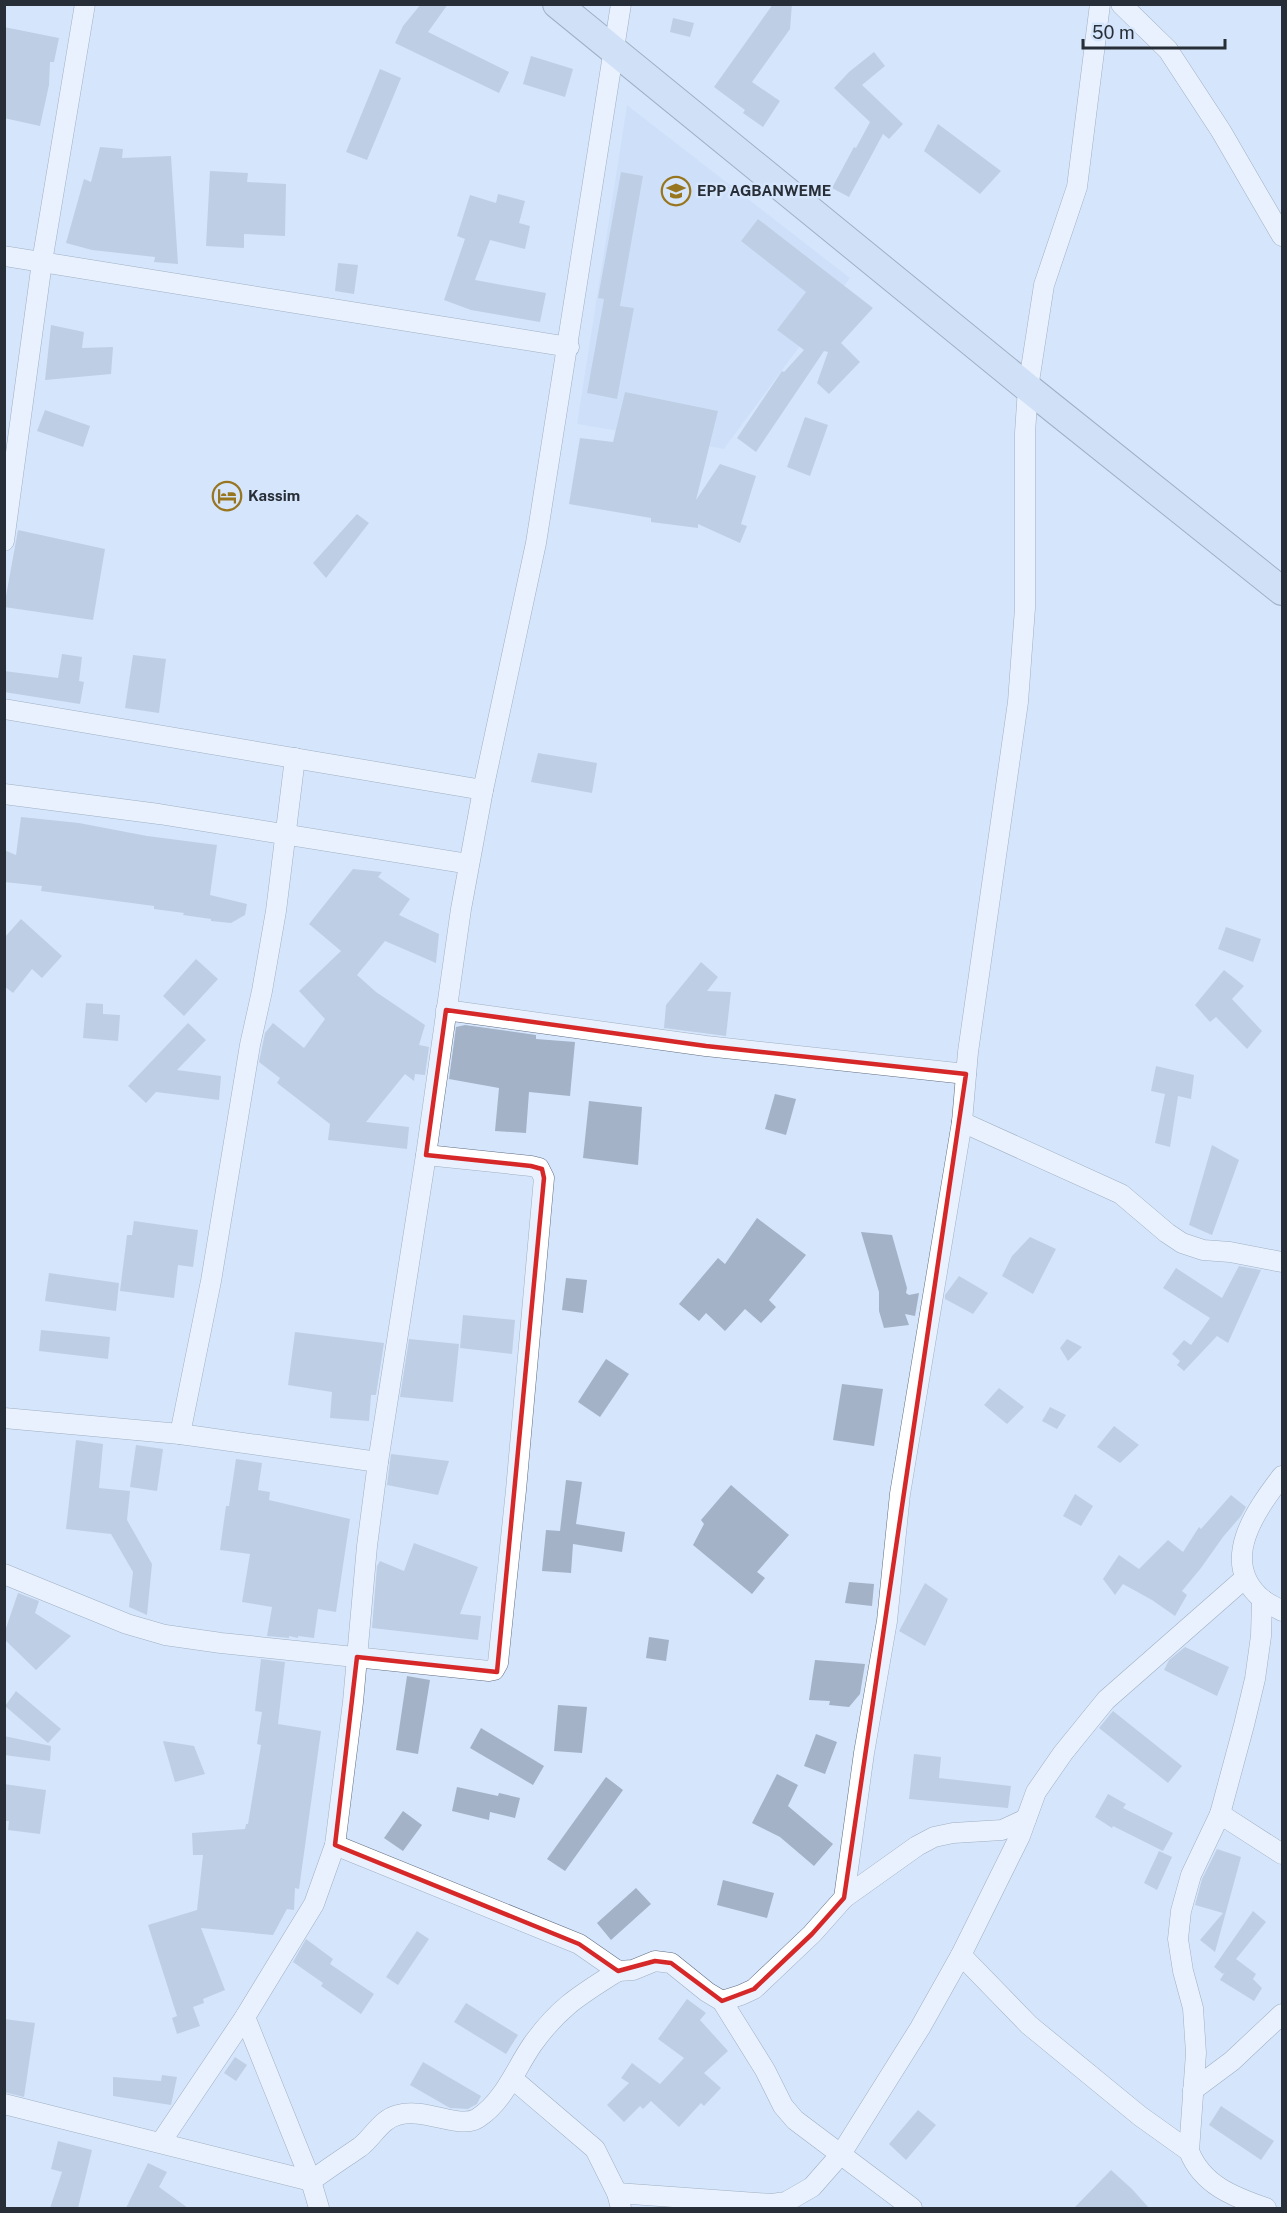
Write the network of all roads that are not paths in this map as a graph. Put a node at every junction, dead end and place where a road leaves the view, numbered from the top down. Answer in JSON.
{"nodes":[{"id":1,"x":85,"y":4,"type":"edge"},
{"id":2,"x":558,"y":4,"type":"edge"},
{"id":3,"x":621,"y":4,"type":"edge"},
{"id":4,"x":1100,"y":4,"type":"edge"},
{"id":5,"x":1120,"y":4,"type":"edge"},
{"id":6,"x":614,"y":52,"type":"junction"},
{"id":7,"x":1282,"y":236,"type":"edge"},
{"id":8,"x":4,"y":256,"type":"edge"},
{"id":9,"x":42,"y":262,"type":"junction"},
{"id":10,"x":569,"y":347,"type":"junction"},
{"id":11,"x":1028,"y":388,"type":"junction"},
{"id":12,"x":4,"y":542,"type":"edge"},
{"id":13,"x":1282,"y":591,"type":"edge"},
{"id":14,"x":4,"y":709,"type":"edge"},
{"id":15,"x":295,"y":758,"type":"junction"},
{"id":16,"x":483,"y":790,"type":"junction"},
{"id":17,"x":4,"y":794,"type":"edge"},
{"id":18,"x":284,"y":835,"type":"junction"},
{"id":19,"x":469,"y":864,"type":"junction"},
{"id":20,"x":446,"y":1010,"type":"junction"},
{"id":21,"x":966,"y":1074,"type":"junction"},
{"id":22,"x":962,"y":1122,"type":"junction"},
{"id":23,"x":426,"y":1155,"type":"junction"},
{"id":24,"x":1282,"y":1262,"type":"edge"},
{"id":25,"x":4,"y":1418,"type":"edge"},
{"id":26,"x":180,"y":1434,"type":"junction"},
{"id":27,"x":378,"y":1462,"type":"junction"},
{"id":28,"x":1282,"y":1476,"type":"edge"},
{"id":29,"x":4,"y":1575,"type":"edge"},
{"id":30,"x":1245,"y":1578,"type":"junction"},
{"id":31,"x":1262,"y":1599,"type":"junction"},
{"id":32,"x":1282,"y":1611,"type":"edge"},
{"id":33,"x":357,"y":1657,"type":"junction"},
{"id":34,"x":1220,"y":1814,"type":"junction"},
{"id":35,"x":1026,"y":1819,"type":"junction"},
{"id":36,"x":335,"y":1845,"type":"junction"},
{"id":37,"x":1282,"y":1854,"type":"edge"},
{"id":38,"x":844,"y":1898,"type":"junction"},
{"id":39,"x":961,"y":1955,"type":"junction"},
{"id":40,"x":618,"y":1971,"type":"junction"},
{"id":41,"x":722,"y":2001,"type":"junction"},
{"id":42,"x":1282,"y":2014,"type":"edge"},
{"id":43,"x":245,"y":2017,"type":"junction"},
{"id":44,"x":513,"y":2079,"type":"junction"},
{"id":45,"x":1193,"y":2090,"type":"junction"},
{"id":46,"x":4,"y":2104,"type":"edge"},
{"id":47,"x":161,"y":2142,"type":"junction"},
{"id":48,"x":1189,"y":2151,"type":"junction"},
{"id":49,"x":841,"y":2154,"type":"junction"},
{"id":50,"x":311,"y":2181,"type":"junction"},
{"id":51,"x":619,"y":2201,"type":"edge"},
{"id":52,"x":319,"y":2208,"type":"edge"},
{"id":53,"x":912,"y":2208,"type":"edge"},
{"id":54,"x":1266,"y":2208,"type":"edge"}],
"edges":[{"from":1,"to":9,"type":"street"},
{"from":2,"to":6,"type":"main road"},
{"from":3,"to":6,"type":"street"},
{"from":4,"to":11,"type":"street"},
{"from":5,"to":7,"type":"street"},
{"from":6,"to":10,"type":"street"},
{"from":6,"to":11,"type":"main road"},
{"from":8,"to":9,"type":"street"},
{"from":9,"to":10,"type":"street"},
{"from":9,"to":12,"type":"street"},
{"from":10,"to":16,"type":"street"},
{"from":11,"to":13,"type":"main road"},
{"from":11,"to":21,"type":"street"},
{"from":14,"to":15,"type":"street"},
{"from":15,"to":16,"type":"street"},
{"from":15,"to":18,"type":"street"},
{"from":16,"to":19,"type":"street"},
{"from":17,"to":18,"type":"street"},
{"from":18,"to":19,"type":"street"},
{"from":18,"to":26,"type":"street"},
{"from":19,"to":20,"type":"street"},
{"from":20,"to":21,"type":"street"},
{"from":20,"to":23,"type":"street"},
{"from":21,"to":22,"type":"street"},
{"from":22,"to":24,"type":"street"},
{"from":22,"to":38,"type":"street"},
{"from":23,"to":27,"type":"street"},
{"from":23,"to":33,"type":"street"},
{"from":25,"to":26,"type":"street"},
{"from":26,"to":27,"type":"street"},
{"from":27,"to":33,"type":"street"},
{"from":28,"to":30,"type":"street"},
{"from":29,"to":33,"type":"street"},
{"from":30,"to":31,"type":"street"},
{"from":30,"to":35,"type":"street"},
{"from":31,"to":32,"type":"street"},
{"from":31,"to":34,"type":"street"},
{"from":33,"to":36,"type":"street"},
{"from":34,"to":37,"type":"street"},
{"from":34,"to":45,"type":"street"},
{"from":35,"to":38,"type":"street"},
{"from":35,"to":39,"type":"street"},
{"from":36,"to":40,"type":"street"},
{"from":36,"to":43,"type":"street"},
{"from":38,"to":41,"type":"street"},
{"from":39,"to":48,"type":"street"},
{"from":39,"to":49,"type":"street"},
{"from":40,"to":41,"type":"street"},
{"from":40,"to":44,"type":"street"},
{"from":41,"to":49,"type":"street"},
{"from":42,"to":45,"type":"street"},
{"from":43,"to":47,"type":"street"},
{"from":43,"to":50,"type":"street"},
{"from":44,"to":50,"type":"street"},
{"from":44,"to":51,"type":"street"},
{"from":45,"to":48,"type":"street"},
{"from":46,"to":47,"type":"street"},
{"from":47,"to":50,"type":"street"},
{"from":48,"to":54,"type":"street"},
{"from":49,"to":51,"type":"street"},
{"from":49,"to":53,"type":"street"},
{"from":50,"to":52,"type":"street"}]}
